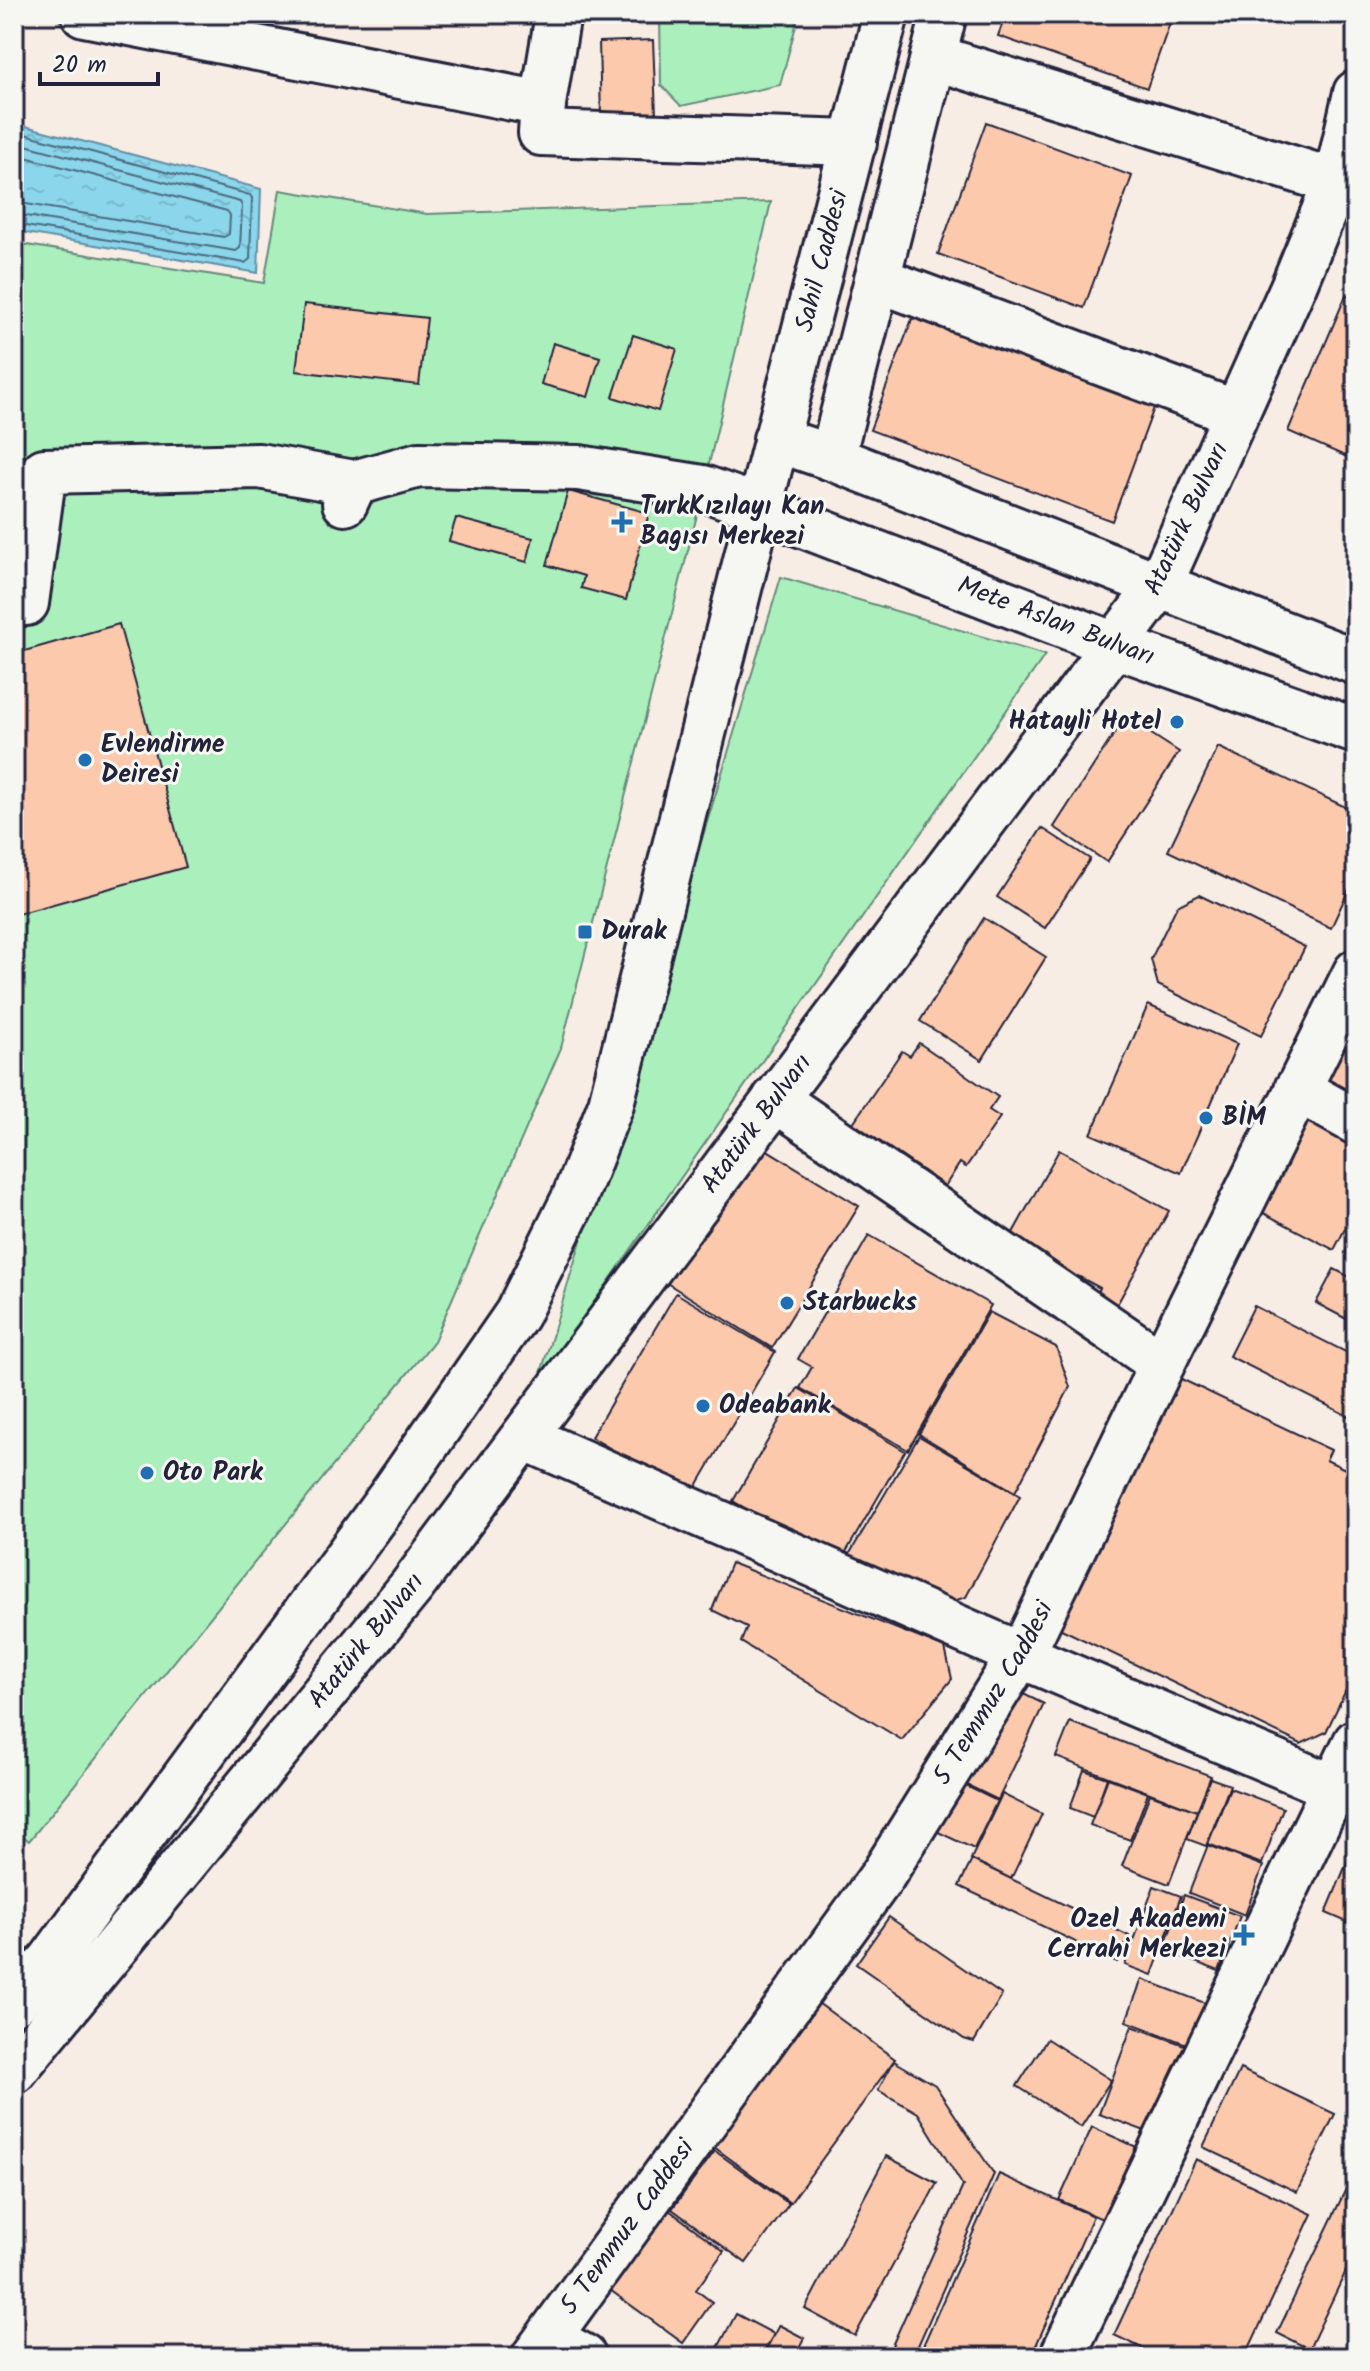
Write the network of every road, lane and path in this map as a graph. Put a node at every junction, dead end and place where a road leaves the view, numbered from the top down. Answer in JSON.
{"nodes":[{"id":1,"x":84,"y":14,"type":"edge"},
{"id":2,"x":558,"y":14,"type":"edge"},
{"id":3,"x":886,"y":14,"type":"edge"},
{"id":4,"x":944,"y":14,"type":"edge"},
{"id":5,"x":933,"y":57,"type":"junction"},
{"id":6,"x":1356,"y":93,"type":"edge"},
{"id":7,"x":543,"y":104,"type":"junction"},
{"id":8,"x":854,"y":143,"type":"junction"},
{"id":9,"x":1336,"y":182,"type":"junction"},
{"id":10,"x":823,"y":262,"type":"junction"},
{"id":11,"x":877,"y":279,"type":"junction"},
{"id":12,"x":1236,"y":413,"type":"junction"},
{"id":13,"x":776,"y":439,"type":"junction"},
{"id":14,"x":832,"y":458,"type":"junction"},
{"id":15,"x":759,"y":508,"type":"junction"},
{"id":16,"x":1159,"y":586,"type":"junction"},
{"id":17,"x":26,"y":603,"type":"dead end"},
{"id":18,"x":1115,"y":645,"type":"junction"},
{"id":19,"x":1356,"y":662,"type":"edge"},
{"id":20,"x":1356,"y":731,"type":"edge"},
{"id":21,"x":1356,"y":972,"type":"edge"},
{"id":22,"x":1297,"y":1089,"type":"junction"},
{"id":23,"x":775,"y":1099,"type":"junction"},
{"id":24,"x":1356,"y":1122,"type":"edge"},
{"id":25,"x":1162,"y":1364,"type":"junction"},
{"id":26,"x":524,"y":1437,"type":"junction"},
{"id":27,"x":1020,"y":1655,"type":"junction"},
{"id":28,"x":1356,"y":1742,"type":"edge"},
{"id":29,"x":1345,"y":1792,"type":"edge"},
{"id":30,"x":14,"y":2002,"type":"edge"},
{"id":31,"x":14,"y":2071,"type":"edge"},
{"id":32,"x":556,"y":2351,"type":"edge"},
{"id":33,"x":1062,"y":2357,"type":"edge"}],
"edges":[{"from":1,"to":7,"type":"street"},
{"from":2,"to":7,"type":"street"},
{"from":3,"to":8,"type":"street","name":"Sahil Caddesi"},
{"from":4,"to":5,"type":"street"},
{"from":5,"to":9,"type":"street"},
{"from":5,"to":11,"type":"street"},
{"from":6,"to":9,"type":"street","name":"Atatürk Bulvarı"},
{"from":7,"to":8,"type":"street"},
{"from":8,"to":10,"type":"street","name":"Sahil Caddesi"},
{"from":9,"to":12,"type":"street","name":"Atatürk Bulvarı"},
{"from":10,"to":11,"type":"street"},
{"from":10,"to":13,"type":"street","name":"Sahil Caddesi"},
{"from":11,"to":12,"type":"street"},
{"from":11,"to":14,"type":"street"},
{"from":12,"to":16,"type":"street","name":"Atatürk Bulvarı"},
{"from":13,"to":14,"type":"street"},
{"from":13,"to":15,"type":"street","name":"Sahil Caddesi"},
{"from":14,"to":16,"type":"street"},
{"from":15,"to":17,"type":"street","name":"Mete Aslan Bulvarı"},
{"from":15,"to":18,"type":"street","name":"Mete Aslan Bulvarı"},
{"from":15,"to":30,"type":"street"},
{"from":16,"to":18,"type":"street","name":"Atatürk Bulvarı"},
{"from":16,"to":19,"type":"street"},
{"from":18,"to":20,"type":"street","name":"Mete Aslan Bulvarı"},
{"from":18,"to":23,"type":"street","name":"Atatürk Bulvarı"},
{"from":21,"to":22,"type":"street","name":"5 Temmuz Caddesi"},
{"from":22,"to":24,"type":"street"},
{"from":22,"to":25,"type":"street","name":"5 Temmuz Caddesi"},
{"from":23,"to":25,"type":"street"},
{"from":23,"to":26,"type":"street","name":"Atatürk Bulvarı"},
{"from":25,"to":27,"type":"street","name":"5 Temmuz Caddesi"},
{"from":26,"to":27,"type":"street"},
{"from":26,"to":31,"type":"street","name":"Atatürk Bulvarı"},
{"from":27,"to":29,"type":"street"},
{"from":27,"to":32,"type":"street","name":"5 Temmuz Caddesi"},
{"from":28,"to":29,"type":"street"},
{"from":29,"to":33,"type":"street"}]}
